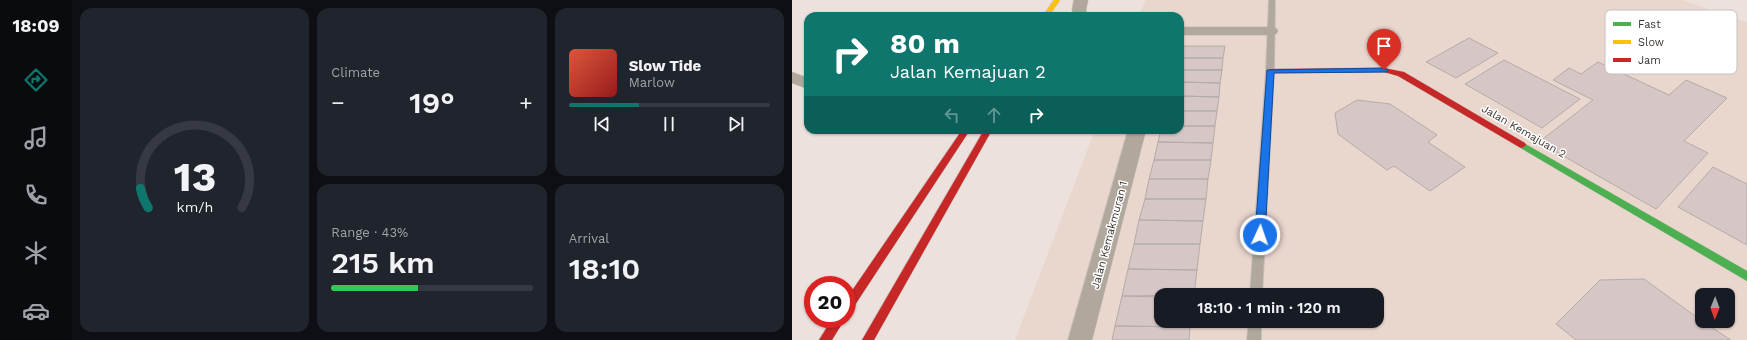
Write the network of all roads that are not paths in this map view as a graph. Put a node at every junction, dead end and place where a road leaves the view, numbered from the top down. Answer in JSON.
{"nodes":[{"id":1,"x":1057,"y":0,"type":"edge"},
{"id":2,"x":1081,"y":0,"type":"edge"},
{"id":3,"x":1272,"y":0,"type":"edge"},
{"id":4,"x":1049,"y":12,"type":"edge"},
{"id":5,"x":1080,"y":12,"type":"edge"},
{"id":6,"x":1184,"y":31,"type":"edge"},
{"id":7,"x":1271,"y":31,"type":"junction"},
{"id":8,"x":1270,"y":71,"type":"junction"},
{"id":9,"x":792,"y":77,"type":"edge"},
{"id":10,"x":804,"y":82,"type":"edge"},
{"id":11,"x":963,"y":134,"type":"edge"},
{"id":12,"x":986,"y":134,"type":"edge"},
{"id":13,"x":1136,"y":134,"type":"edge"},
{"id":14,"x":1747,"y":276,"type":"edge"},
{"id":15,"x":1256,"y":288,"type":"edge"},
{"id":16,"x":856,"y":295,"type":"edge"},
{"id":17,"x":833,"y":328,"type":"edge"},
{"id":18,"x":1255,"y":328,"type":"edge"},
{"id":19,"x":825,"y":340,"type":"edge"},
{"id":20,"x":868,"y":340,"type":"edge"},
{"id":21,"x":1080,"y":340,"type":"edge"},
{"id":22,"x":1254,"y":340,"type":"edge"}],
"edges":[{"from":1,"to":4,"type":"main road"},
{"from":2,"to":5,"type":"street"},
{"from":3,"to":7,"type":"lane"},
{"from":6,"to":7,"type":"street"},
{"from":7,"to":8,"type":"lane"},
{"from":8,"to":14,"type":"main road","name":"Jalan Kemajuan 2"},
{"from":8,"to":15,"type":"lane"},
{"from":9,"to":10,"type":"street"},
{"from":11,"to":16,"type":"main road"},
{"from":12,"to":20,"type":"main road"},
{"from":13,"to":21,"type":"street","name":"Jalan Kemakmuran 1"},
{"from":17,"to":19,"type":"main road"},
{"from":18,"to":22,"type":"lane"}]}
